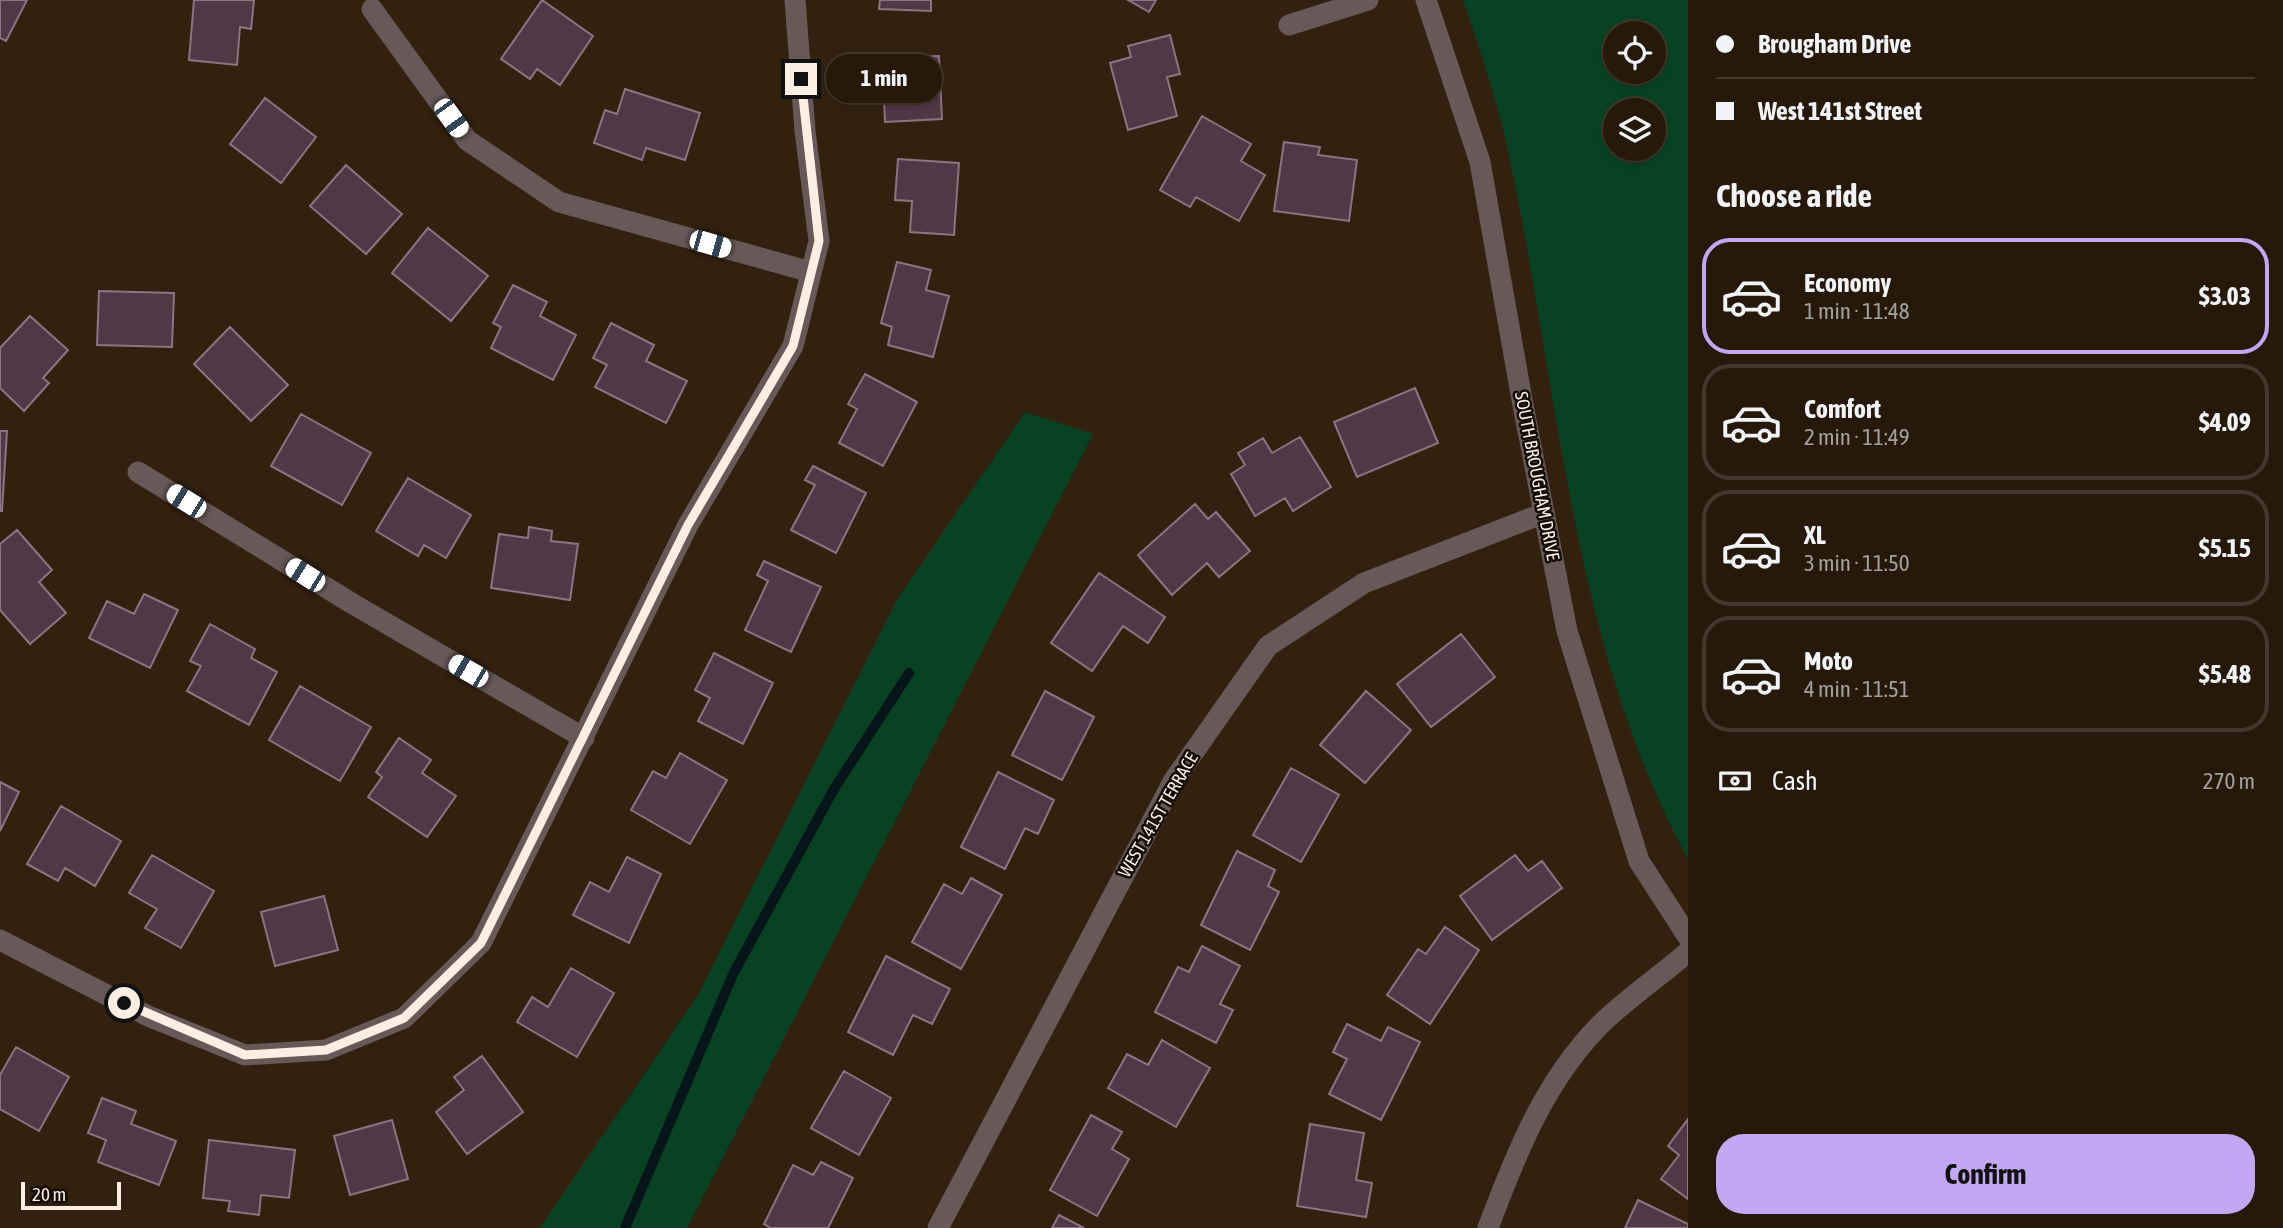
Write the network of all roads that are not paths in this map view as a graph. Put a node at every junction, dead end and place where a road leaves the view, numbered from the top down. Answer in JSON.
{"nodes":[{"id":1,"x":795,"y":0,"type":"edge"},
{"id":2,"x":1368,"y":0,"type":"edge"},
{"id":3,"x":1426,"y":0,"type":"edge"},
{"id":4,"x":372,"y":9,"type":"dead end"},
{"id":5,"x":1289,"y":26,"type":"dead end"},
{"id":6,"x":811,"y":272,"type":"junction"},
{"id":7,"x":138,"y":472,"type":"dead end"},
{"id":8,"x":1544,"y":513,"type":"junction"},
{"id":9,"x":584,"y":738,"type":"junction"},
{"id":10,"x":1688,"y":937,"type":"edge"},
{"id":11,"x":0,"y":940,"type":"edge"},
{"id":12,"x":1688,"y":953,"type":"edge"},
{"id":13,"x":938,"y":1228,"type":"edge"},
{"id":14,"x":1488,"y":1228,"type":"edge"}],
"edges":[{"from":1,"to":6,"type":"street"},
{"from":2,"to":5,"type":"street"},
{"from":3,"to":8,"type":"street","name":"SOUTH BROUGHAM DRIVE"},
{"from":4,"to":6,"type":"street"},
{"from":6,"to":9,"type":"street"},
{"from":7,"to":9,"type":"street"},
{"from":8,"to":10,"type":"street","name":"SOUTH BROUGHAM DRIVE"},
{"from":8,"to":13,"type":"street","name":"WEST 141ST TERRACE"},
{"from":9,"to":11,"type":"street"},
{"from":12,"to":14,"type":"street"}]}
